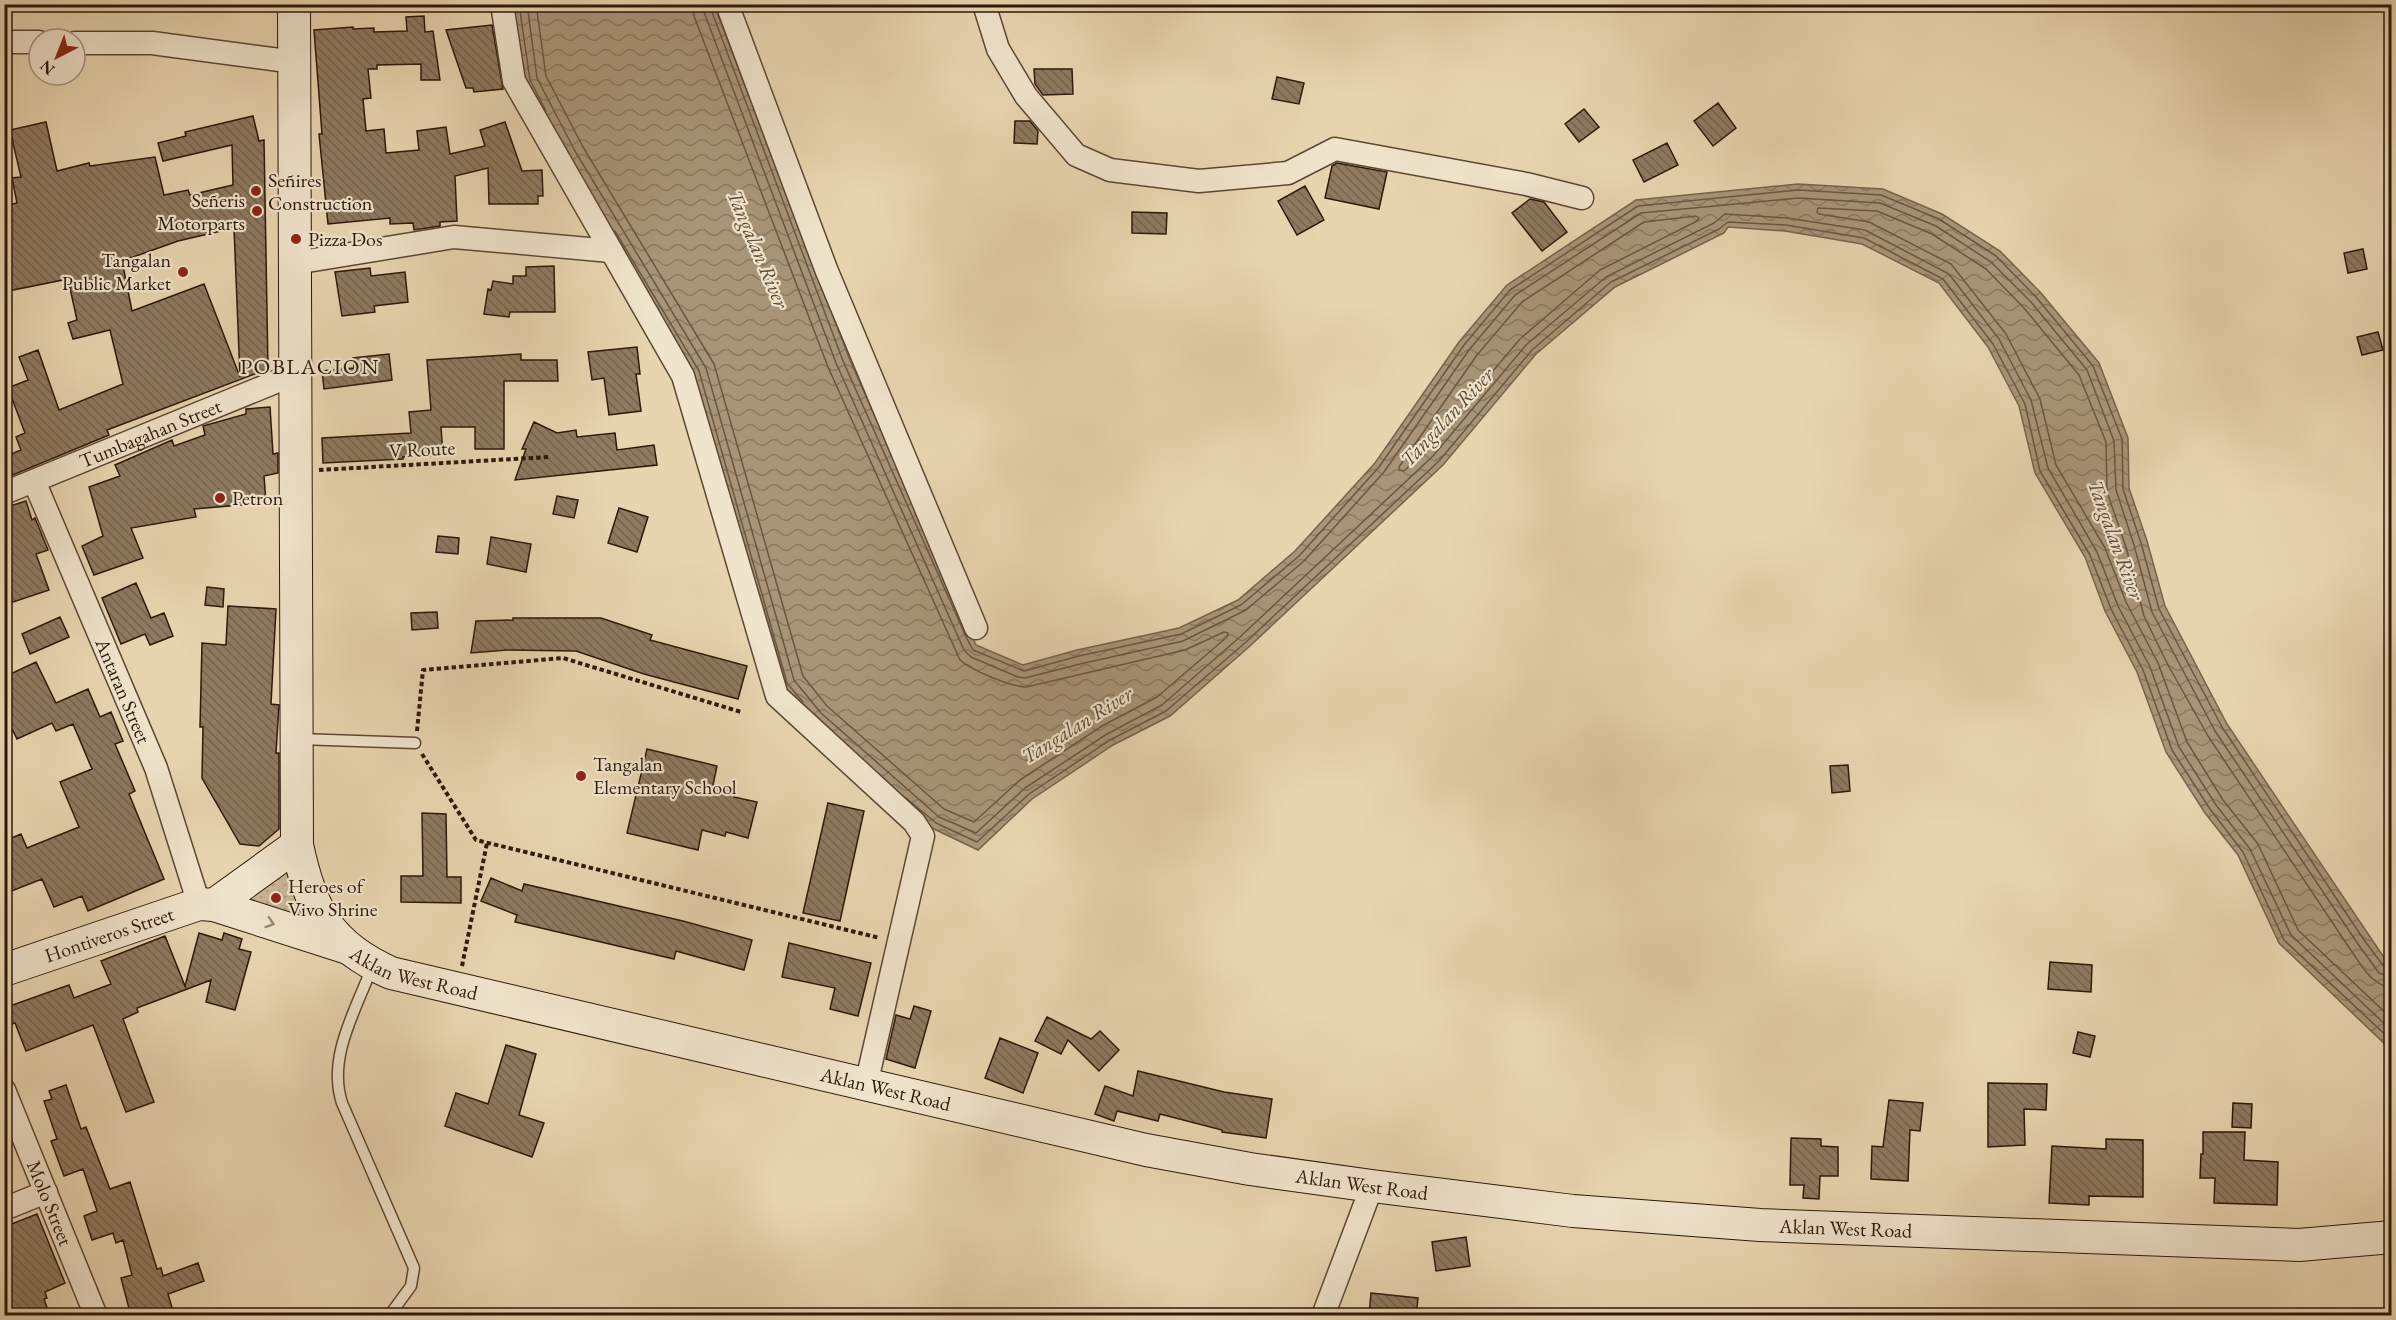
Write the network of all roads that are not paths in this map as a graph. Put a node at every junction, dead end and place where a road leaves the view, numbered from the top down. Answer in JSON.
{"nodes":[{"id":1,"x":294,"y":4,"type":"edge"},
{"id":2,"x":502,"y":4,"type":"edge"},
{"id":3,"x":727,"y":4,"type":"edge"},
{"id":4,"x":984,"y":4,"type":"edge"},
{"id":5,"x":4,"y":42,"type":"edge"},
{"id":6,"x":27,"y":42,"type":"edge"},
{"id":7,"x":87,"y":43,"type":"edge"},
{"id":8,"x":295,"y":62,"type":"junction"},
{"id":9,"x":1582,"y":198,"type":"dead end"},
{"id":10,"x":611,"y":251,"type":"junction"},
{"id":11,"x":295,"y":263,"type":"junction"},
{"id":12,"x":295,"y":374,"type":"junction"},
{"id":13,"x":34,"y":481,"type":"junction"},
{"id":14,"x":4,"y":493,"type":"edge"},
{"id":15,"x":976,"y":628,"type":"dead end"},
{"id":16,"x":296,"y":739,"type":"junction"},
{"id":17,"x":416,"y":743,"type":"road end"},
{"id":18,"x":297,"y":845,"type":"junction"},
{"id":19,"x":206,"y":905,"type":"junction"},
{"id":20,"x":361,"y":956,"type":"junction"},
{"id":21,"x":4,"y":970,"type":"edge"},
{"id":22,"x":866,"y":1085,"type":"junction"},
{"id":23,"x":4,"y":1090,"type":"edge"},
{"id":24,"x":1372,"y":1186,"type":"junction"},
{"id":25,"x":46,"y":1192,"type":"junction"},
{"id":26,"x":4,"y":1209,"type":"edge"},
{"id":27,"x":2391,"y":1236,"type":"edge"},
{"id":28,"x":96,"y":1316,"type":"edge"},
{"id":29,"x":389,"y":1316,"type":"edge"},
{"id":30,"x":1323,"y":1316,"type":"edge"}],
"edges":[{"from":1,"to":8,"type":"main road","name":"Aklan West Road"},
{"from":2,"to":10,"type":"street"},
{"from":3,"to":15,"type":"street"},
{"from":4,"to":9,"type":"street"},
{"from":5,"to":6,"type":"street"},
{"from":7,"to":8,"type":"street"},
{"from":8,"to":11,"type":"main road","name":"Aklan West Road"},
{"from":10,"to":11,"type":"street"},
{"from":10,"to":22,"type":"street"},
{"from":11,"to":12,"type":"main road","name":"Aklan West Road"},
{"from":12,"to":13,"type":"street","name":"Tumbagahan Street"},
{"from":12,"to":16,"type":"main road","name":"Aklan West Road"},
{"from":13,"to":14,"type":"street","name":"Tumbagahan Street"},
{"from":13,"to":19,"type":"street","name":"Antaran Street"},
{"from":16,"to":17,"type":"lane"},
{"from":16,"to":18,"type":"main road","name":"Aklan West Road"},
{"from":18,"to":19,"type":"main road","name":"Hontiveros Street"},
{"from":18,"to":20,"type":"main road","name":"Aklan West Road"},
{"from":19,"to":20,"type":"main road","one_way":true},
{"from":19,"to":21,"type":"main road","name":"Hontiveros Street"},
{"from":20,"to":22,"type":"main road","name":"Aklan West Road"},
{"from":20,"to":29,"type":"lane"},
{"from":22,"to":24,"type":"main road","name":"Aklan West Road"},
{"from":23,"to":25,"type":"street","name":"Molo Street"},
{"from":24,"to":27,"type":"main road","name":"Aklan West Road"},
{"from":24,"to":30,"type":"street"},
{"from":25,"to":26,"type":"street"},
{"from":25,"to":28,"type":"street","name":"Molo Street"}]}
